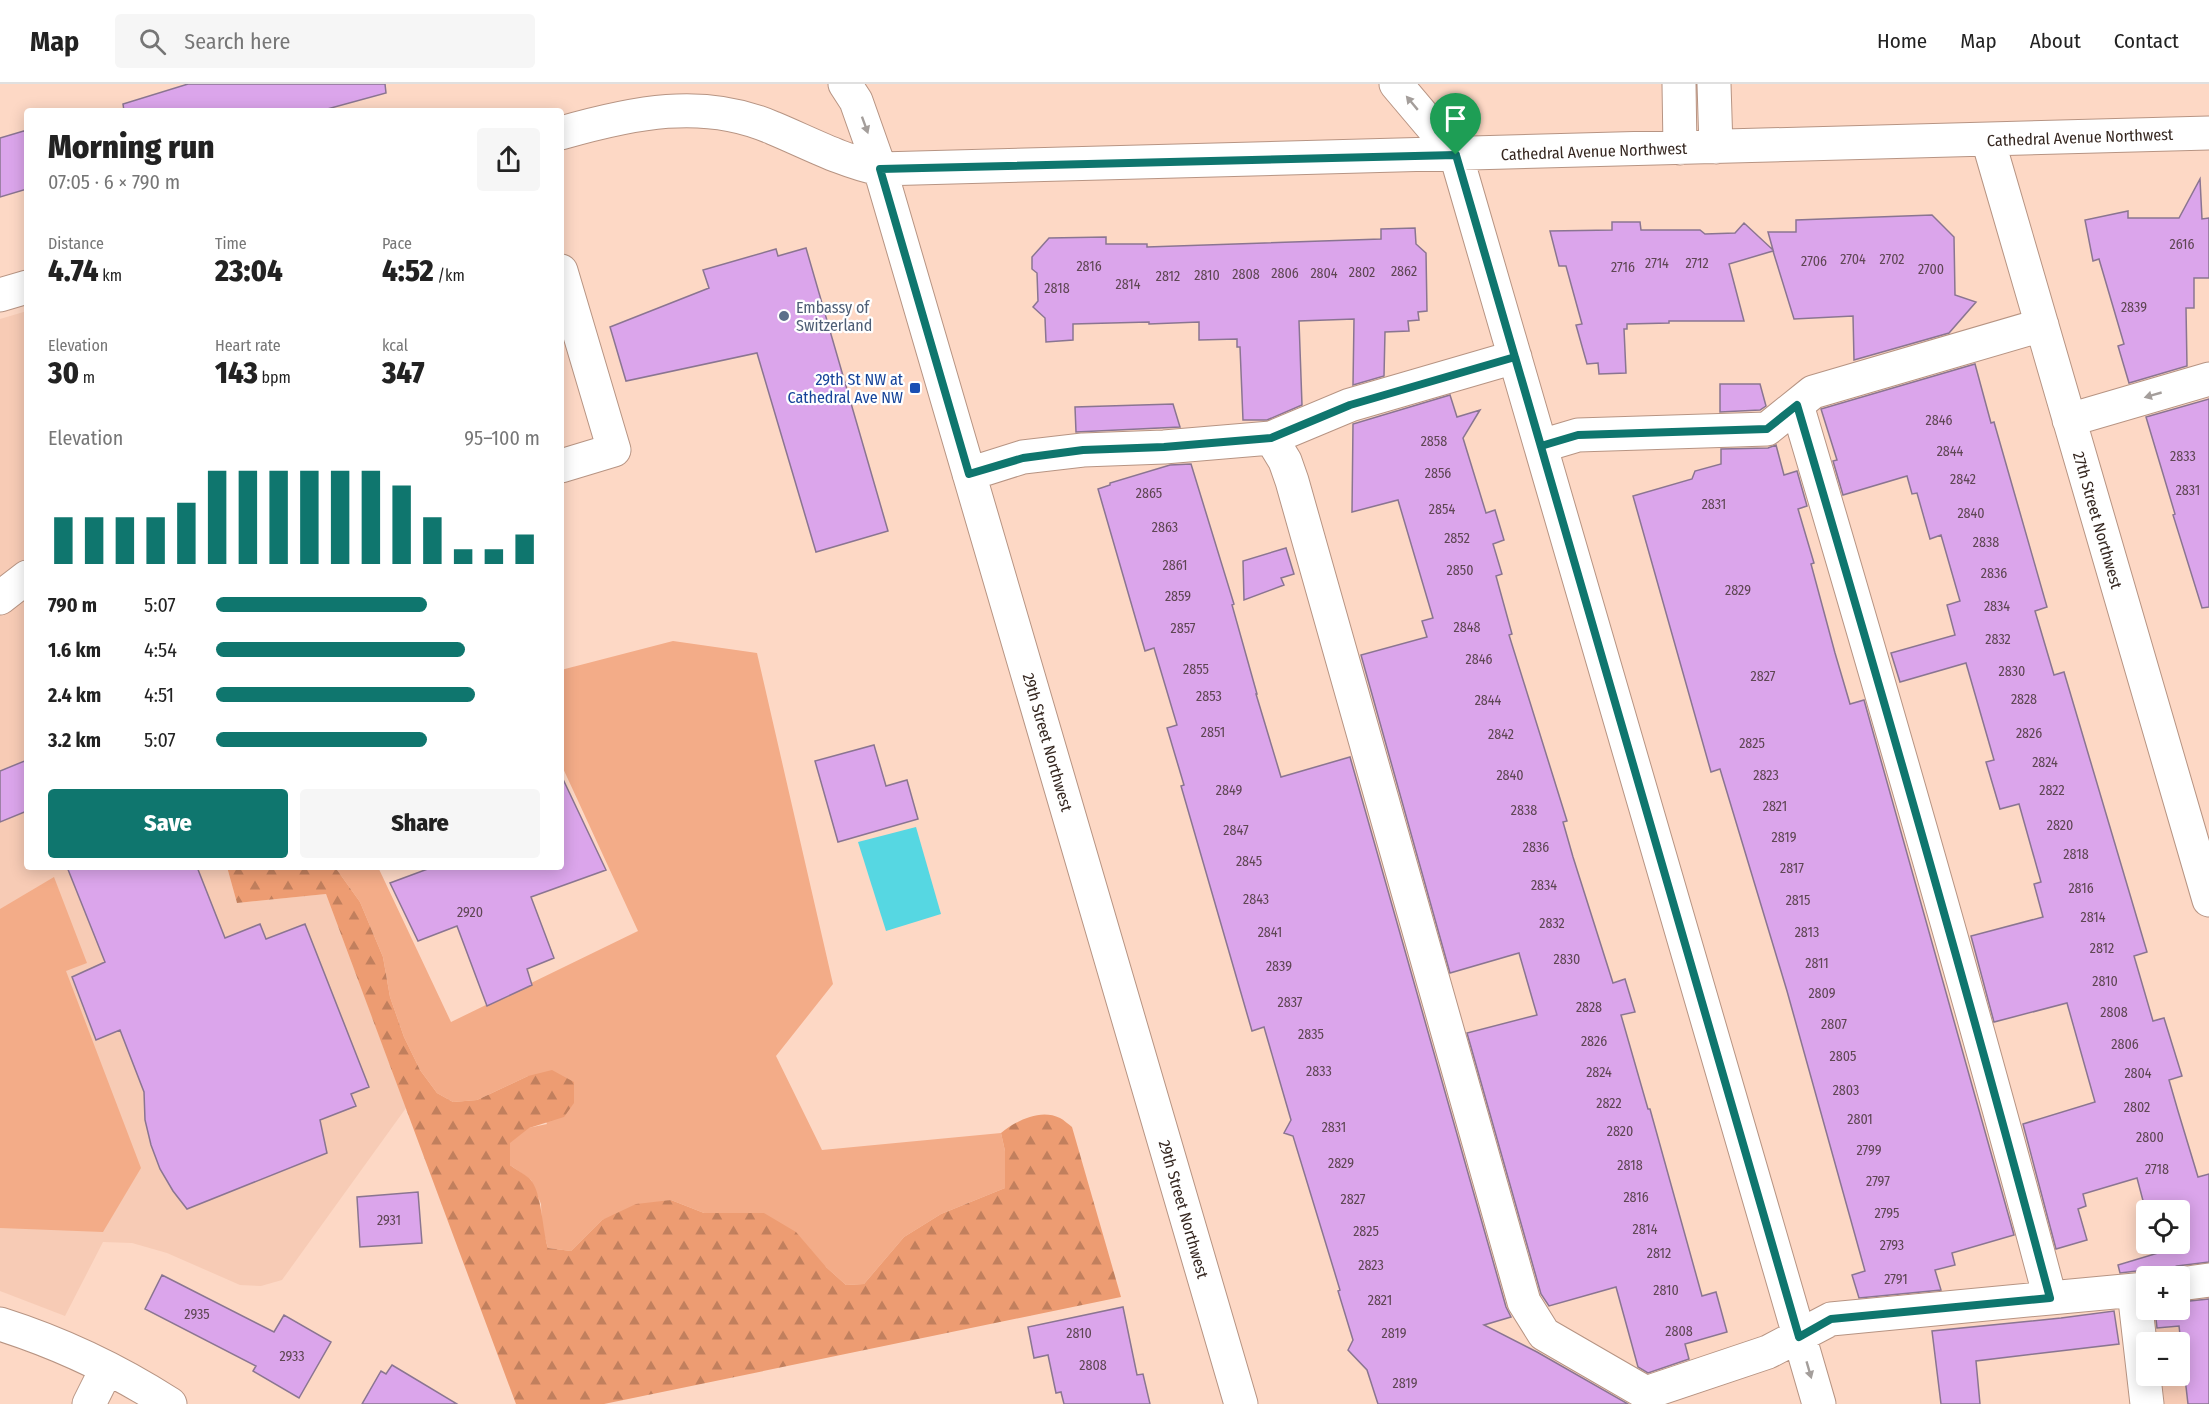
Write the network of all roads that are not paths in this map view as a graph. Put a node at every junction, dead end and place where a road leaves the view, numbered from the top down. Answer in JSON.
{"nodes":[{"id":1,"x":845,"y":84,"type":"edge"},
{"id":2,"x":1396,"y":84,"type":"edge"},
{"id":3,"x":1679,"y":84,"type":"edge"},
{"id":4,"x":1714,"y":84,"type":"edge"},
{"id":5,"x":564,"y":132,"type":"edge"},
{"id":6,"x":2209,"y":133,"type":"edge"},
{"id":7,"x":1988,"y":140,"type":"junction"},
{"id":8,"x":1716,"y":147,"type":"junction"},
{"id":9,"x":1680,"y":148,"type":"junction"},
{"id":10,"x":1456,"y":155,"type":"junction"},
{"id":11,"x":880,"y":169,"type":"junction"},
{"id":12,"x":564,"y":281,"type":"edge"},
{"id":13,"x":24,"y":288,"type":"edge"},
{"id":14,"x":0,"y":295,"type":"edge"},
{"id":15,"x":2042,"y":326,"type":"junction"},
{"id":16,"x":1515,"y":357,"type":"junction"},
{"id":17,"x":2209,"y":379,"type":"edge"},
{"id":18,"x":1797,"y":405,"type":"junction"},
{"id":19,"x":2069,"y":420,"type":"junction"},
{"id":20,"x":1271,"y":438,"type":"junction"},
{"id":21,"x":1541,"y":446,"type":"junction"},
{"id":22,"x":564,"y":465,"type":"edge"},
{"id":23,"x":969,"y":474,"type":"junction"},
{"id":24,"x":24,"y":579,"type":"edge"},
{"id":25,"x":0,"y":598,"type":"edge"},
{"id":26,"x":2209,"y":900,"type":"edge"},
{"id":27,"x":2209,"y":1280,"type":"edge"},
{"id":28,"x":2190,"y":1283,"type":"edge"},
{"id":29,"x":2136,"y":1290,"type":"edge"},
{"id":30,"x":2050,"y":1298,"type":"junction"},
{"id":31,"x":2142,"y":1320,"type":"edge"},
{"id":32,"x":0,"y":1324,"type":"edge"},
{"id":33,"x":1799,"y":1337,"type":"junction"},
{"id":34,"x":107,"y":1368,"type":"junction"},
{"id":35,"x":89,"y":1404,"type":"edge"},
{"id":36,"x":170,"y":1404,"type":"edge"},
{"id":37,"x":1241,"y":1404,"type":"edge"},
{"id":38,"x":1819,"y":1404,"type":"edge"},
{"id":39,"x":2146,"y":1404,"type":"edge"}],
"edges":[{"from":1,"to":11,"type":"street","name":"29th Street Northwest","one_way":true},
{"from":10,"to":2,"type":"street","one_way":true},
{"from":3,"to":9,"type":"street"},
{"from":4,"to":8,"type":"street"},
{"from":5,"to":11,"type":"street","name":"Cathedral Avenue Northwest"},
{"from":6,"to":7,"type":"street","name":"Cathedral Avenue Northwest"},
{"from":7,"to":8,"type":"street","name":"Cathedral Avenue Northwest"},
{"from":7,"to":15,"type":"street","name":"27th Street Northwest"},
{"from":8,"to":9,"type":"street","name":"Cathedral Avenue Northwest"},
{"from":9,"to":10,"type":"street","name":"Cathedral Avenue Northwest"},
{"from":10,"to":11,"type":"street","name":"Cathedral Avenue Northwest"},
{"from":10,"to":16,"type":"street"},
{"from":11,"to":23,"type":"street","name":"29th Street Northwest"},
{"from":12,"to":22,"type":"street"},
{"from":13,"to":14,"type":"street"},
{"from":15,"to":18,"type":"street"},
{"from":15,"to":19,"type":"street","name":"27th Street Northwest"},
{"from":16,"to":20,"type":"street"},
{"from":16,"to":21,"type":"street"},
{"from":17,"to":19,"type":"street","one_way":true},
{"from":18,"to":21,"type":"street"},
{"from":18,"to":30,"type":"street"},
{"from":19,"to":26,"type":"street","name":"27th Street Northwest"},
{"from":20,"to":23,"type":"street"},
{"from":20,"to":33,"type":"street"},
{"from":21,"to":33,"type":"street"},
{"from":23,"to":37,"type":"street","name":"29th Street Northwest"},
{"from":24,"to":25,"type":"street"},
{"from":27,"to":28,"type":"street"},
{"from":29,"to":30,"type":"street"},
{"from":30,"to":33,"type":"street"},
{"from":31,"to":39,"type":"street"},
{"from":32,"to":34,"type":"street"},
{"from":33,"to":38,"type":"street","one_way":true},
{"from":34,"to":35,"type":"street"},
{"from":34,"to":36,"type":"street"}]}
